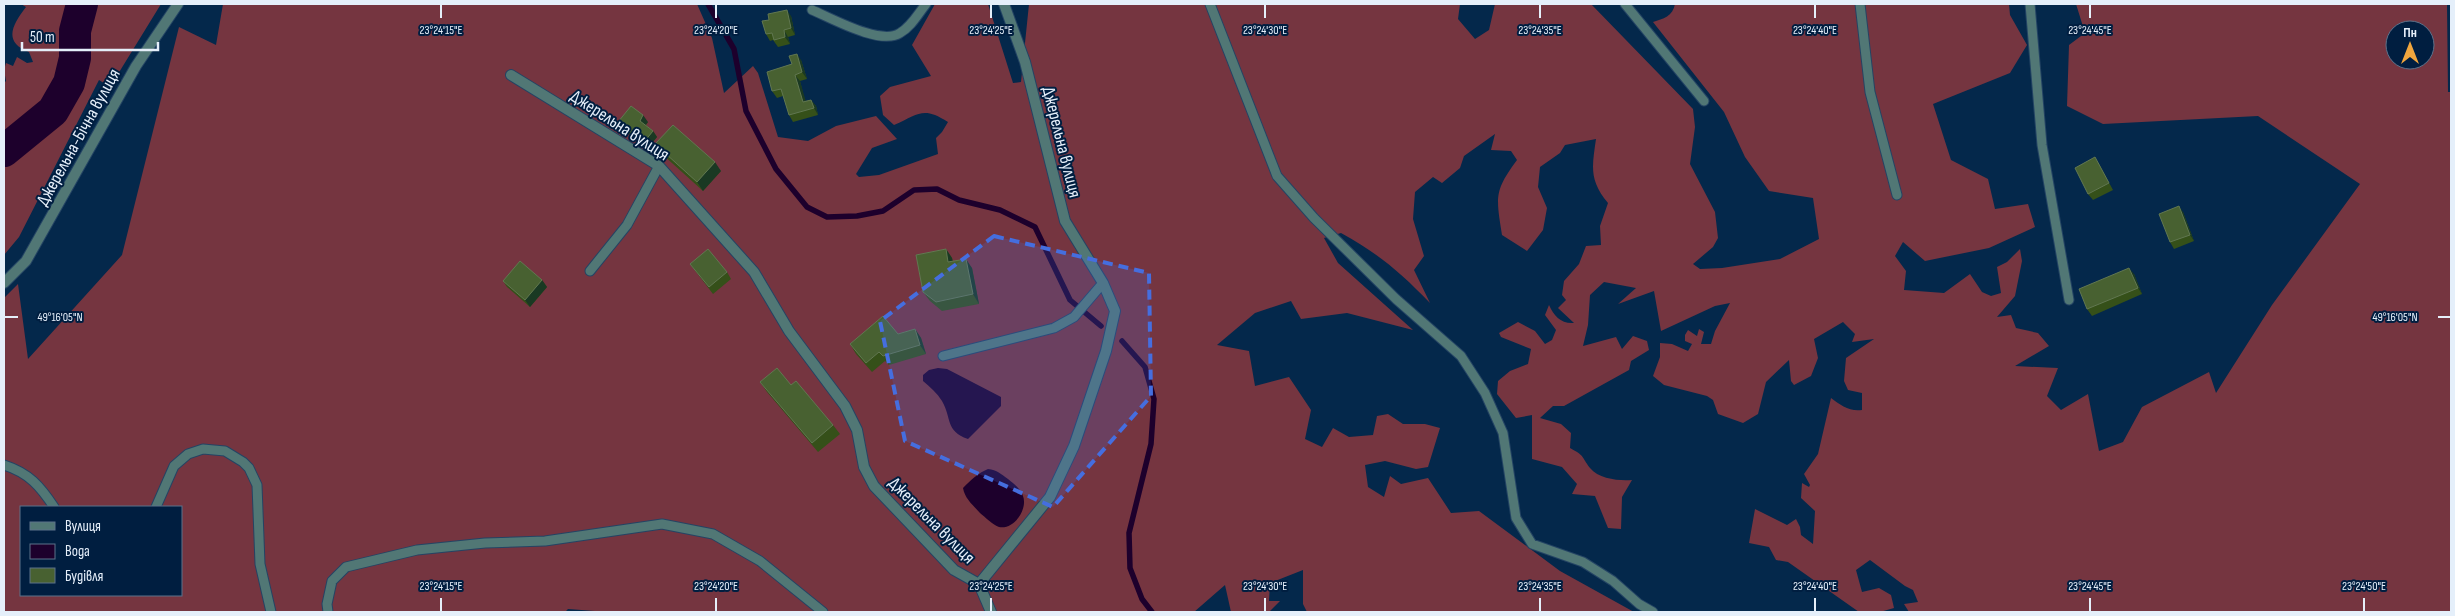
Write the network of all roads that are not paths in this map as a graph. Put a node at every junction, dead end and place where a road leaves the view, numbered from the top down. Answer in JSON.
{"nodes":[{"id":1,"x":178,"y":4,"type":"edge"},
{"id":2,"x":926,"y":4,"type":"edge"},
{"id":3,"x":1004,"y":4,"type":"edge"},
{"id":4,"x":1210,"y":4,"type":"edge"},
{"id":5,"x":1625,"y":4,"type":"edge"},
{"id":6,"x":1860,"y":4,"type":"edge"},
{"id":7,"x":2030,"y":4,"type":"edge"},
{"id":8,"x":812,"y":10,"type":"dead end"},
{"id":9,"x":511,"y":75,"type":"dead end"},
{"id":10,"x":1704,"y":101,"type":"dead end"},
{"id":11,"x":659,"y":166,"type":"junction"},
{"id":12,"x":1897,"y":195,"type":"dead end"},
{"id":13,"x":590,"y":271,"type":"dead end"},
{"id":14,"x":4,"y":283,"type":"edge"},
{"id":15,"x":1103,"y":283,"type":"junction"},
{"id":16,"x":2069,"y":300,"type":"dead end"},
{"id":17,"x":943,"y":356,"type":"dead end"},
{"id":18,"x":4,"y":465,"type":"edge"},
{"id":19,"x":53,"y":506,"type":"edge"},
{"id":20,"x":156,"y":506,"type":"edge"},
{"id":21,"x":979,"y":584,"type":"junction"},
{"id":22,"x":1640,"y":608,"type":"edge"},
{"id":23,"x":271,"y":612,"type":"edge"},
{"id":24,"x":328,"y":612,"type":"edge"},
{"id":25,"x":822,"y":612,"type":"edge"},
{"id":26,"x":991,"y":612,"type":"edge"},
{"id":27,"x":1653,"y":612,"type":"edge"}],
"edges":[{"from":1,"to":14,"type":"street","name":"Джерельна-Бічна вулиця"},
{"from":2,"to":8,"type":"lane"},
{"from":3,"to":15,"type":"street","name":"Джерельна вулиця"},
{"from":4,"to":22,"type":"lane"},
{"from":5,"to":10,"type":"lane"},
{"from":6,"to":12,"type":"lane"},
{"from":7,"to":16,"type":"lane"},
{"from":9,"to":11,"type":"street","name":"Джерельна вулиця"},
{"from":11,"to":13,"type":"lane"},
{"from":11,"to":21,"type":"street","name":"Джерельна вулиця"},
{"from":15,"to":17,"type":"lane"},
{"from":15,"to":21,"type":"street","name":"Джерельна вулиця"},
{"from":18,"to":19,"type":"lane"},
{"from":20,"to":23,"type":"lane"},
{"from":21,"to":26,"type":"street"},
{"from":22,"to":27,"type":"lane"},
{"from":24,"to":25,"type":"lane"}]}
